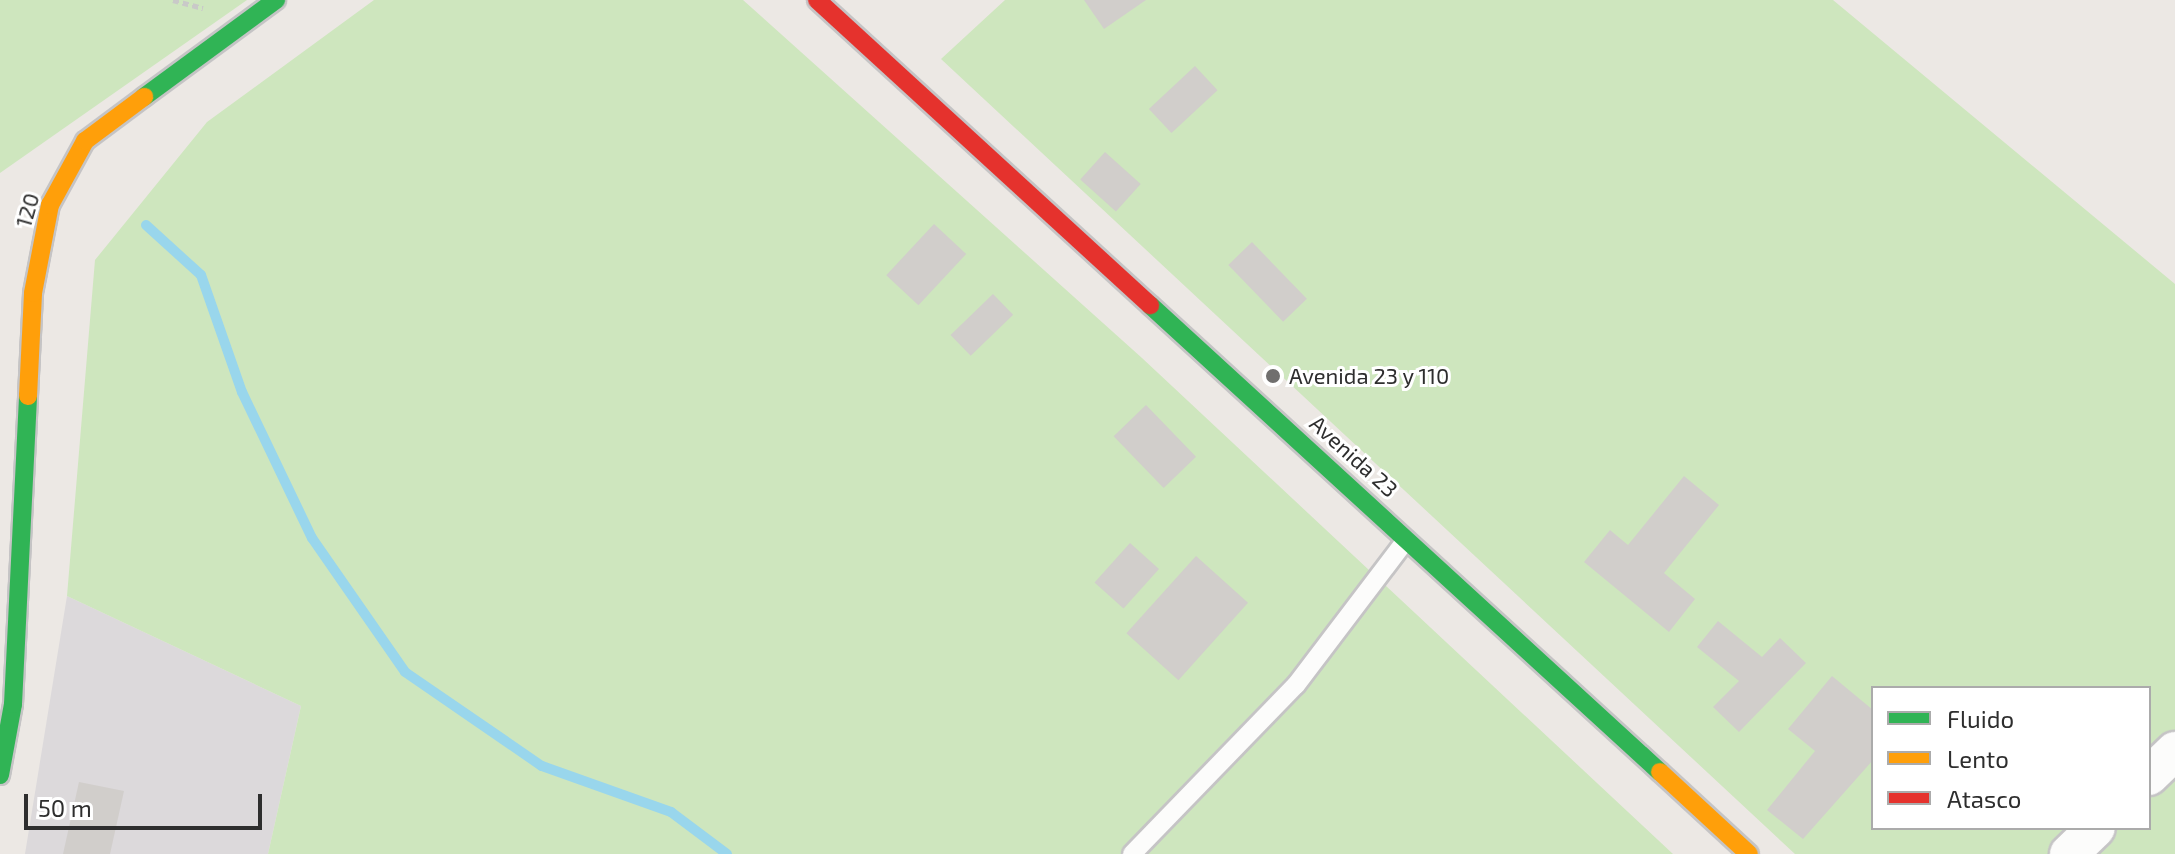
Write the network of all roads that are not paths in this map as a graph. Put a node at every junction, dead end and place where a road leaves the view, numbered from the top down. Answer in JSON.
{"nodes":[{"id":1,"x":276,"y":0,"type":"edge"},
{"id":2,"x":817,"y":0,"type":"edge"},
{"id":3,"x":15,"y":444,"type":"edge"},
{"id":4,"x":1408,"y":538,"type":"junction"},
{"id":5,"x":2175,"y":751,"type":"edge"},
{"id":6,"x":2151,"y":774,"type":"edge"},
{"id":7,"x":0,"y":775,"type":"edge"},
{"id":8,"x":2094,"y":830,"type":"edge"},
{"id":9,"x":1132,"y":854,"type":"edge"},
{"id":10,"x":1749,"y":854,"type":"edge"},
{"id":11,"x":2069,"y":854,"type":"edge"}],
"edges":[{"from":1,"to":3,"type":"street","name":"120"},
{"from":2,"to":4,"type":"street","name":"Avenida 23"},
{"from":3,"to":7,"type":"street","name":"120"},
{"from":4,"to":9,"type":"lane"},
{"from":4,"to":10,"type":"street","name":"Avenida 23"},
{"from":5,"to":6,"type":"street"},
{"from":8,"to":11,"type":"street"}]}
